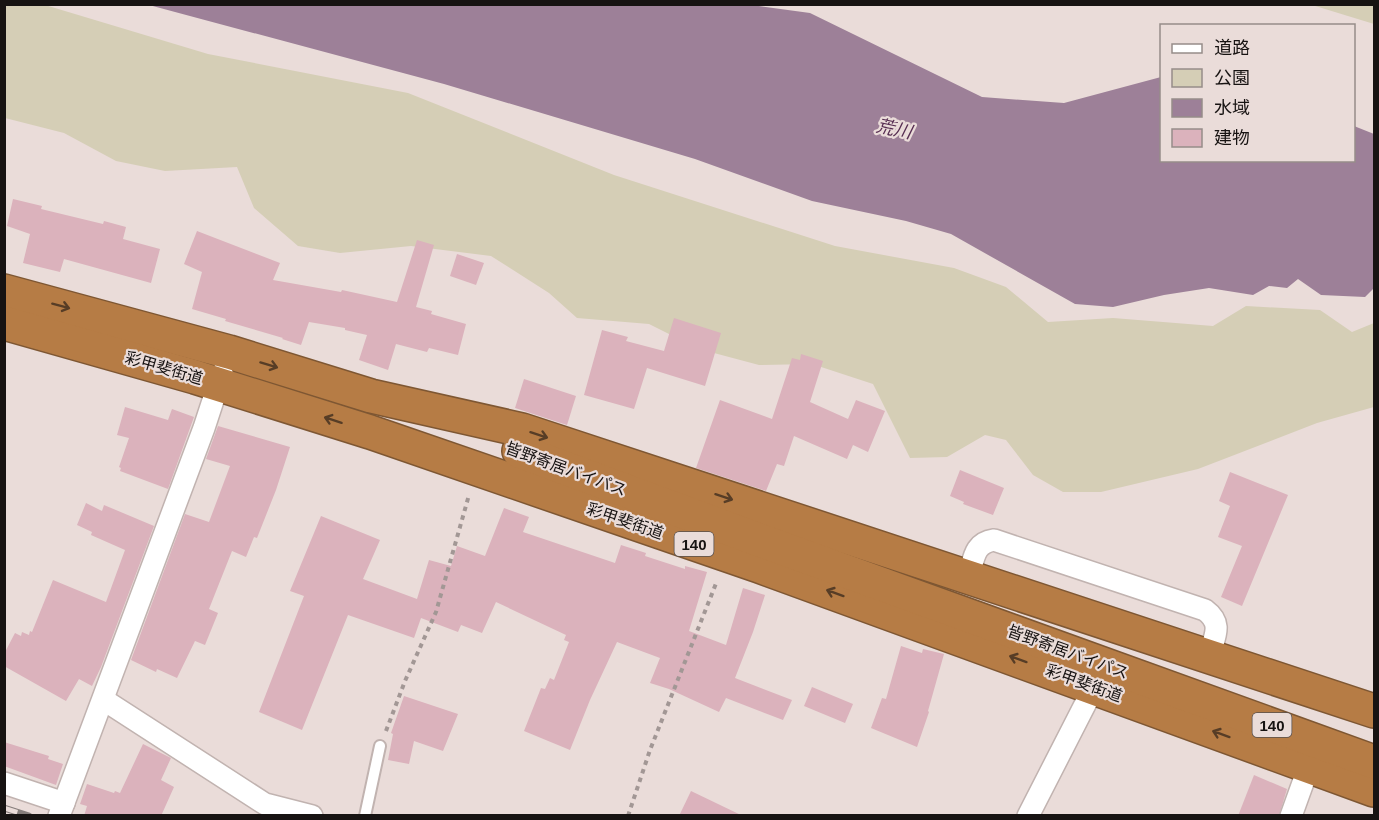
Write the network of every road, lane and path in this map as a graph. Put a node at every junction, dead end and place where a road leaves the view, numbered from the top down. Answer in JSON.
{"nodes":[{"id":1,"x":4,"y":291,"type":"edge"},
{"id":2,"x":4,"y":322,"type":"edge"},
{"id":3,"x":229,"y":352,"type":"junction"},
{"id":4,"x":218,"y":384,"type":"junction"},
{"id":5,"x":371,"y":396,"type":"junction"},
{"id":6,"x":370,"y":432,"type":"junction"},
{"id":7,"x":476,"y":470,"type":"junction"},
{"id":8,"x":762,"y":541,"type":"junction"},
{"id":9,"x":729,"y":556,"type":"junction"},
{"id":10,"x":968,"y":578,"type":"junction"},
{"id":11,"x":1209,"y":656,"type":"junction"},
{"id":12,"x":1094,"y":687,"type":"junction"},
{"id":13,"x":104,"y":700,"type":"junction"},
{"id":14,"x":1374,"y":711,"type":"edge"},
{"id":15,"x":380,"y":746,"type":"joint"},
{"id":16,"x":1374,"y":762,"type":"edge"},
{"id":17,"x":1309,"y":766,"type":"junction"},
{"id":18,"x":4,"y":783,"type":"edge"},
{"id":19,"x":1374,"y":790,"type":"edge"},
{"id":20,"x":61,"y":809,"type":"edge"},
{"id":21,"x":312,"y":816,"type":"edge"},
{"id":22,"x":365,"y":816,"type":"edge"},
{"id":23,"x":627,"y":816,"type":"edge"},
{"id":24,"x":1028,"y":816,"type":"edge"},
{"id":25,"x":1291,"y":816,"type":"edge"}],
"edges":[{"from":1,"to":3,"type":"highway","name":"彩甲斐街道","number":"140","one_way":true},
{"from":2,"to":4,"type":"highway","name":"彩甲斐街道","number":"140"},
{"from":3,"to":4,"type":"street"},
{"from":3,"to":5,"type":"highway","name":"彩甲斐街道","number":"140","one_way":true},
{"from":6,"to":4,"type":"highway","name":"彩甲斐街道","number":"140","one_way":true},
{"from":4,"to":13,"type":"street"},
{"from":5,"to":8,"type":"highway","name":"皆野寄居バイパス","number":"140"},
{"from":5,"to":10,"type":"highway","name":"彩甲斐街道","number":"140","one_way":true},
{"from":6,"to":7,"type":"highway","name":"彩甲斐街道","number":"140"},
{"from":6,"to":8,"type":"highway","name":"皆野寄居バイパス","number":"140"},
{"from":7,"to":9,"type":"highway","name":"彩甲斐街道","number":"140"},
{"from":7,"to":15,"type":"path"},
{"from":8,"to":16,"type":"highway","name":"皆野寄居バイパス","number":"140"},
{"from":12,"to":9,"type":"highway","name":"彩甲斐街道","number":"140","one_way":true},
{"from":9,"to":23,"type":"path"},
{"from":10,"to":11,"type":"highway","name":"彩甲斐街道","number":"140"},
{"from":10,"to":11,"type":"street"},
{"from":11,"to":14,"type":"highway","name":"彩甲斐街道","number":"140"},
{"from":17,"to":12,"type":"highway","name":"彩甲斐街道","number":"140","one_way":true},
{"from":12,"to":24,"type":"street"},
{"from":13,"to":20,"type":"street"},
{"from":13,"to":21,"type":"street"},
{"from":15,"to":22,"type":"lane"},
{"from":17,"to":19,"type":"highway","name":"彩甲斐街道","number":"140"},
{"from":17,"to":25,"type":"street"},
{"from":18,"to":20,"type":"street"}]}
